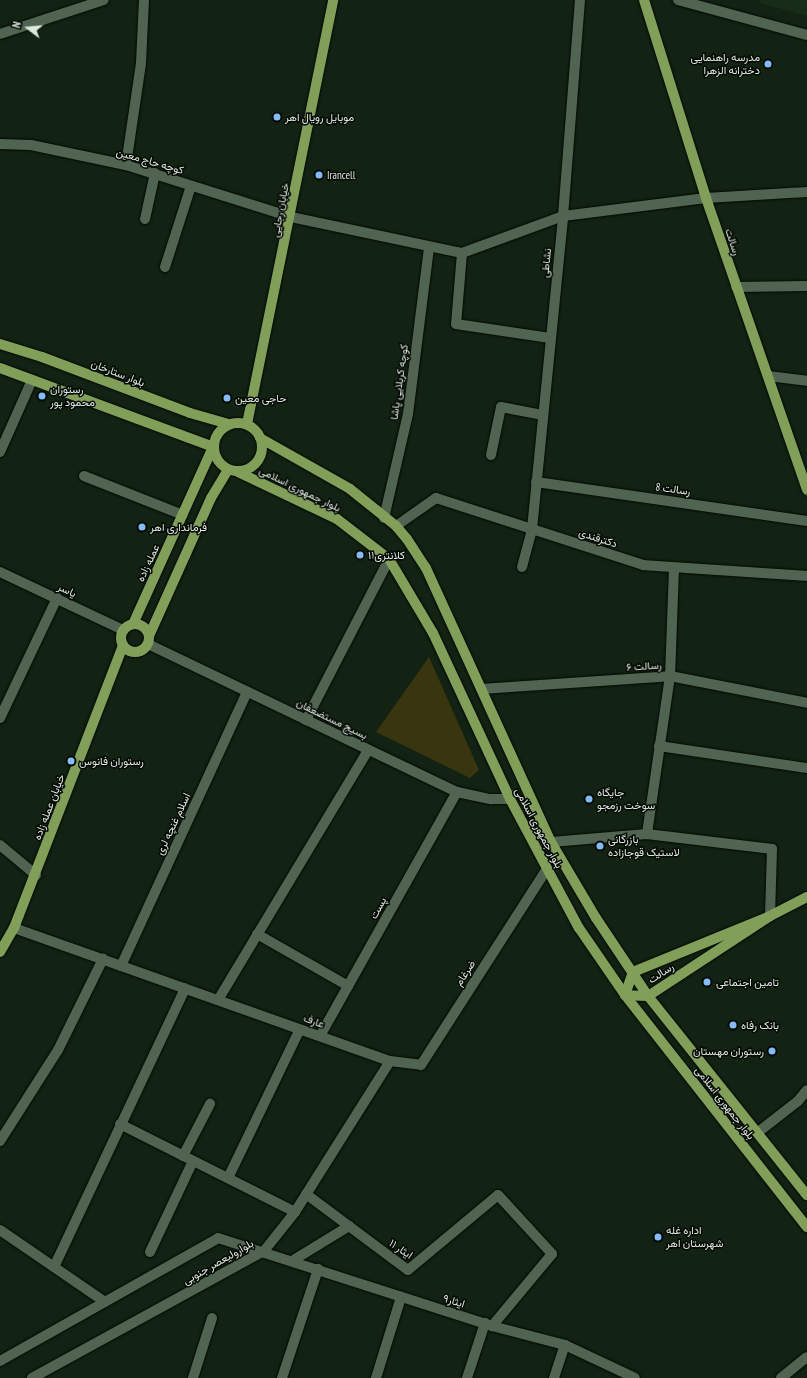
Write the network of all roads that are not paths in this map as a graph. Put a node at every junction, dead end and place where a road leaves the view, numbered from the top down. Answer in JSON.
{"nodes":[{"id":1,"x":104,"y":0,"type":"edge"},
{"id":2,"x":144,"y":0,"type":"edge"},
{"id":3,"x":333,"y":0,"type":"edge"},
{"id":4,"x":580,"y":0,"type":"edge"},
{"id":5,"x":644,"y":0,"type":"edge"},
{"id":6,"x":685,"y":1,"type":"edge"},
{"id":7,"x":0,"y":34,"type":"edge"},
{"id":8,"x":807,"y":35,"type":"edge"},
{"id":9,"x":0,"y":144,"type":"edge"},
{"id":10,"x":126,"y":165,"type":"junction"},
{"id":11,"x":155,"y":173,"type":"junction"},
{"id":12,"x":191,"y":186,"type":"junction"},
{"id":13,"x":807,"y":192,"type":"edge"},
{"id":14,"x":706,"y":198,"type":"junction"},
{"id":15,"x":562,"y":216,"type":"junction"},
{"id":16,"x":291,"y":217,"type":"junction"},
{"id":17,"x":145,"y":219,"type":"dead end"},
{"id":18,"x":429,"y":248,"type":"junction"},
{"id":19,"x":462,"y":253,"type":"junction"},
{"id":20,"x":165,"y":267,"type":"dead end"},
{"id":21,"x":807,"y":286,"type":"edge"},
{"id":22,"x":736,"y":287,"type":"junction"},
{"id":23,"x":550,"y":338,"type":"junction"},
{"id":24,"x":0,"y":344,"type":"edge"},
{"id":25,"x":0,"y":368,"type":"edge"},
{"id":26,"x":768,"y":376,"type":"junction"},
{"id":27,"x":32,"y":380,"type":"junction"},
{"id":28,"x":807,"y":381,"type":"edge"},
{"id":29,"x":543,"y":415,"type":"junction"},
{"id":30,"x":228,"y":424,"type":"junction"},
{"id":31,"x":247,"y":424,"type":"junction"},
{"id":32,"x":260,"y":438,"type":"junction"},
{"id":33,"x":213,"y":447,"type":"junction"},
{"id":34,"x":0,"y":452,"type":"edge"},
{"id":35,"x":491,"y":455,"type":"dead end"},
{"id":36,"x":803,"y":466,"type":"edge"},
{"id":37,"x":233,"y":471,"type":"junction"},
{"id":38,"x":84,"y":476,"type":"dead end"},
{"id":39,"x":536,"y":482,"type":"junction"},
{"id":40,"x":807,"y":490,"type":"edge"},
{"id":41,"x":183,"y":515,"type":"junction"},
{"id":42,"x":384,"y":518,"type":"junction"},
{"id":43,"x":807,"y":521,"type":"edge"},
{"id":44,"x":396,"y":526,"type":"junction"},
{"id":45,"x":532,"y":529,"type":"junction"},
{"id":46,"x":389,"y":559,"type":"junction"},
{"id":47,"x":522,"y":567,"type":"dead end"},
{"id":48,"x":674,"y":568,"type":"junction"},
{"id":49,"x":0,"y":572,"type":"edge"},
{"id":50,"x":807,"y":576,"type":"edge"},
{"id":51,"x":56,"y":598,"type":"junction"},
{"id":52,"x":133,"y":624,"type":"junction"},
{"id":53,"x":124,"y":630,"type":"junction"},
{"id":54,"x":148,"y":640,"type":"junction"},
{"id":55,"x":123,"y":646,"type":"junction"},
{"id":56,"x":670,"y":676,"type":"junction"},
{"id":57,"x":481,"y":689,"type":"junction"},
{"id":58,"x":247,"y":692,"type":"junction"},
{"id":59,"x":807,"y":703,"type":"edge"},
{"id":60,"x":0,"y":718,"type":"edge"},
{"id":61,"x":306,"y":720,"type":"junction"},
{"id":62,"x":659,"y":746,"type":"junction"},
{"id":63,"x":368,"y":750,"type":"junction"},
{"id":64,"x":807,"y":768,"type":"edge"},
{"id":65,"x":457,"y":792,"type":"junction"},
{"id":66,"x":510,"y":799,"type":"junction"},
{"id":67,"x":647,"y":834,"type":"junction"},
{"id":68,"x":551,"y":842,"type":"junction"},
{"id":69,"x":0,"y":845,"type":"edge"},
{"id":70,"x":547,"y":869,"type":"junction"},
{"id":71,"x":36,"y":875,"type":"junction"},
{"id":72,"x":807,"y":897,"type":"edge"},
{"id":73,"x":770,"y":916,"type":"junction"},
{"id":74,"x":14,"y":928,"type":"junction"},
{"id":75,"x":257,"y":934,"type":"junction"},
{"id":76,"x":0,"y":952,"type":"edge"},
{"id":77,"x":103,"y":959,"type":"junction"},
{"id":78,"x":121,"y":966,"type":"junction"},
{"id":79,"x":633,"y":972,"type":"junction"},
{"id":80,"x":348,"y":986,"type":"junction"},
{"id":81,"x":185,"y":988,"type":"junction"},
{"id":82,"x":625,"y":995,"type":"junction"},
{"id":83,"x":648,"y":996,"type":"junction"},
{"id":84,"x":218,"y":1000,"type":"junction"},
{"id":85,"x":300,"y":1029,"type":"junction"},
{"id":86,"x":320,"y":1036,"type":"junction"},
{"id":87,"x":390,"y":1061,"type":"junction"},
{"id":88,"x":807,"y":1090,"type":"edge"},
{"id":89,"x":210,"y":1104,"type":"dead end"},
{"id":90,"x":120,"y":1124,"type":"junction"},
{"id":91,"x":757,"y":1133,"type":"junction"},
{"id":92,"x":0,"y":1141,"type":"edge"},
{"id":93,"x":183,"y":1156,"type":"junction"},
{"id":94,"x":193,"y":1161,"type":"junction"},
{"id":95,"x":228,"y":1178,"type":"junction"},
{"id":96,"x":306,"y":1194,"type":"junction"},
{"id":97,"x":807,"y":1195,"type":"edge"},
{"id":98,"x":295,"y":1212,"type":"junction"},
{"id":99,"x":349,"y":1226,"type":"junction"},
{"id":100,"x":807,"y":1227,"type":"edge"},
{"id":101,"x":0,"y":1230,"type":"edge"},
{"id":102,"x":264,"y":1251,"type":"junction"},
{"id":103,"x":150,"y":1252,"type":"dead end"},
{"id":104,"x":292,"y":1261,"type":"junction"},
{"id":105,"x":54,"y":1267,"type":"junction"},
{"id":106,"x":318,"y":1269,"type":"junction"},
{"id":107,"x":401,"y":1297,"type":"junction"},
{"id":108,"x":105,"y":1302,"type":"junction"},
{"id":109,"x":212,"y":1318,"type":"dead end"},
{"id":110,"x":489,"y":1325,"type":"junction"},
{"id":111,"x":565,"y":1345,"type":"junction"},
{"id":112,"x":807,"y":1357,"type":"edge"},
{"id":113,"x":0,"y":1361,"type":"edge"},
{"id":114,"x":32,"y":1378,"type":"edge"},
{"id":115,"x":193,"y":1378,"type":"edge"},
{"id":116,"x":282,"y":1378,"type":"edge"},
{"id":117,"x":376,"y":1378,"type":"edge"},
{"id":118,"x":467,"y":1378,"type":"edge"},
{"id":119,"x":554,"y":1378,"type":"edge"},
{"id":120,"x":635,"y":1378,"type":"edge"},
{"id":121,"x":781,"y":1378,"type":"edge"}],
"edges":[{"from":1,"to":7,"type":"street"},
{"from":2,"to":10,"type":"street"},
{"from":3,"to":16,"type":"main road","name":"خیابان رجایی"},
{"from":4,"to":15,"type":"street","name":"نشاطی"},
{"from":5,"to":14,"type":"main road","name":"رسالت"},
{"from":6,"to":8,"type":"street"},
{"from":9,"to":10,"type":"street","name":"کوچه حاج معین"},
{"from":10,"to":11,"type":"street","name":"کوچه حاج معین"},
{"from":11,"to":12,"type":"street","name":"کوچه حاج معین"},
{"from":11,"to":17,"type":"street"},
{"from":12,"to":16,"type":"street","name":"کوچه حاج معین"},
{"from":12,"to":20,"type":"street"},
{"from":13,"to":14,"type":"street"},
{"from":14,"to":15,"type":"street"},
{"from":14,"to":22,"type":"main road","name":"رسالت"},
{"from":15,"to":19,"type":"street"},
{"from":15,"to":23,"type":"street","name":"نشاطی"},
{"from":16,"to":18,"type":"street","name":"کوچه حاج معین"},
{"from":16,"to":31,"type":"main road","name":"خیابان رجایی"},
{"from":18,"to":19,"type":"street","name":"کوچه حاج معین"},
{"from":18,"to":42,"type":"street","name":"کوچه کربلایی پاشا"},
{"from":19,"to":23,"type":"street"},
{"from":21,"to":22,"type":"street"},
{"from":22,"to":26,"type":"main road","name":"رسالت"},
{"from":23,"to":29,"type":"street","name":"نشاطی"},
{"from":24,"to":30,"type":"main road","name":"بلوار ستارخان"},
{"from":25,"to":27,"type":"main road"},
{"from":26,"to":28,"type":"street"},
{"from":26,"to":36,"type":"main road","name":"رسالت"},
{"from":27,"to":33,"type":"main road"},
{"from":27,"to":34,"type":"street"},
{"from":29,"to":35,"type":"street"},
{"from":29,"to":39,"type":"street","name":"نشاطی"},
{"from":30,"to":31,"type":"main road"},
{"from":30,"to":33,"type":"main road"},
{"from":31,"to":32,"type":"main road"},
{"from":32,"to":37,"type":"main road"},
{"from":32,"to":42,"type":"main road","name":"بلوار جمهوری اسلامی"},
{"from":33,"to":37,"type":"main road"},
{"from":33,"to":41,"type":"main road","name":"عمله زاده"},
{"from":36,"to":40,"type":"main road","name":"رسالت"},
{"from":37,"to":46,"type":"main road","name":"بلوار جمهوری اسلامی"},
{"from":37,"to":54,"type":"main road"},
{"from":38,"to":41,"type":"street"},
{"from":39,"to":43,"type":"street","name":"رسالت 8"},
{"from":39,"to":45,"type":"street","name":"نشاطی"},
{"from":41,"to":52,"type":"main road","name":"عمله زاده"},
{"from":42,"to":44,"type":"main road","name":"بلوار جمهوری اسلامی"},
{"from":44,"to":45,"type":"street","name":"دکترقندی"},
{"from":44,"to":57,"type":"main road","name":"بلوار جمهوری اسلامی"},
{"from":45,"to":47,"type":"street","name":"نشاطی"},
{"from":45,"to":48,"type":"street","name":"دکترقندی"},
{"from":46,"to":61,"type":"street"},
{"from":46,"to":66,"type":"main road","name":"بلوار جمهوری اسلامی"},
{"from":48,"to":50,"type":"street","name":"دکترقندی"},
{"from":48,"to":56,"type":"street"},
{"from":49,"to":51,"type":"street","name":"یاسر"},
{"from":51,"to":53,"type":"street","name":"یاسر"},
{"from":51,"to":60,"type":"street"},
{"from":52,"to":53,"type":"main road"},
{"from":52,"to":54,"type":"main road"},
{"from":53,"to":55,"type":"main road"},
{"from":54,"to":55,"type":"main road"},
{"from":54,"to":58,"type":"street","name":"بسیج مستضعفان"},
{"from":55,"to":71,"type":"main road","name":"خیابان عمله زاده"},
{"from":56,"to":57,"type":"street","name":"رسالت ۶"},
{"from":56,"to":59,"type":"street","name":"رسالت ۶"},
{"from":56,"to":62,"type":"street"},
{"from":57,"to":68,"type":"main road","name":"بلوار جمهوری اسلامی"},
{"from":58,"to":61,"type":"street","name":"بسیج مستضعفان"},
{"from":58,"to":78,"type":"street","name":"اسلام غنچه لری"},
{"from":61,"to":63,"type":"street","name":"بسیج مستضعفان"},
{"from":62,"to":64,"type":"street"},
{"from":62,"to":67,"type":"street"},
{"from":63,"to":65,"type":"street","name":"بسیج مستضعفان"},
{"from":63,"to":75,"type":"street"},
{"from":65,"to":66,"type":"street","name":"بسیج مستضعفان"},
{"from":65,"to":80,"type":"street","name":"پست"},
{"from":66,"to":70,"type":"main road","name":"بلوار جمهوری اسلامی"},
{"from":67,"to":68,"type":"street"},
{"from":67,"to":73,"type":"street"},
{"from":68,"to":79,"type":"main road","name":"بلوار جمهوری اسلامی"},
{"from":69,"to":71,"type":"street"},
{"from":70,"to":82,"type":"main road","name":"بلوار جمهوری اسلامی"},
{"from":70,"to":87,"type":"street","name":"ضرغام"},
{"from":71,"to":74,"type":"main road","name":"خیابان عمله زاده"},
{"from":72,"to":73,"type":"main road","name":"رسالت"},
{"from":73,"to":79,"type":"main road","name":"رسالت"},
{"from":73,"to":83,"type":"main road","name":"رسالت"},
{"from":74,"to":76,"type":"main road","name":"خیابان عمله زاده"},
{"from":74,"to":77,"type":"street","name":"عارف"},
{"from":75,"to":80,"type":"street"},
{"from":75,"to":84,"type":"street"},
{"from":77,"to":78,"type":"street","name":"عارف"},
{"from":77,"to":92,"type":"street"},
{"from":78,"to":81,"type":"street","name":"عارف"},
{"from":79,"to":82,"type":"main road","name":"رسالت"},
{"from":79,"to":83,"type":"main road","name":"بلوار جمهوری اسلامی"},
{"from":80,"to":86,"type":"street","name":"پست"},
{"from":81,"to":84,"type":"street","name":"عارف"},
{"from":81,"to":90,"type":"street"},
{"from":82,"to":83,"type":"main road","name":"رسالت"},
{"from":82,"to":100,"type":"main road","name":"بلوار جمهوری اسلامی"},
{"from":83,"to":91,"type":"main road","name":"بلوار جمهوری اسلامی"},
{"from":84,"to":85,"type":"street","name":"عارف"},
{"from":85,"to":86,"type":"street","name":"عارف"},
{"from":85,"to":95,"type":"street"},
{"from":86,"to":87,"type":"street","name":"عارف"},
{"from":87,"to":96,"type":"street"},
{"from":88,"to":91,"type":"street"},
{"from":89,"to":93,"type":"street"},
{"from":90,"to":93,"type":"street"},
{"from":90,"to":105,"type":"street"},
{"from":91,"to":97,"type":"main road","name":"بلوار جمهوری اسلامی"},
{"from":93,"to":94,"type":"street"},
{"from":94,"to":95,"type":"street"},
{"from":94,"to":103,"type":"street"},
{"from":95,"to":98,"type":"street"},
{"from":96,"to":98,"type":"street"},
{"from":96,"to":99,"type":"street","name":"ایثار ۱۱"},
{"from":98,"to":102,"type":"street"},
{"from":99,"to":104,"type":"street"},
{"from":99,"to":110,"type":"street","name":"ایثار ۱۱"},
{"from":101,"to":105,"type":"street"},
{"from":102,"to":104,"type":"street","name":"ایثار۹"},
{"from":102,"to":108,"type":"street","name":"بلوارولیعصر جنوبی"},
{"from":102,"to":114,"type":"street","name":"بلوارولیعصر جنوبی"},
{"from":104,"to":106,"type":"street","name":"ایثار۹"},
{"from":105,"to":108,"type":"street"},
{"from":106,"to":107,"type":"street","name":"ایثار۹"},
{"from":106,"to":116,"type":"street"},
{"from":107,"to":110,"type":"street","name":"ایثار۹"},
{"from":107,"to":117,"type":"street"},
{"from":108,"to":113,"type":"street","name":"بلوارولیعصر جنوبی"},
{"from":109,"to":115,"type":"street"},
{"from":110,"to":111,"type":"street","name":"ایثار۹"},
{"from":110,"to":118,"type":"street"},
{"from":111,"to":119,"type":"street"},
{"from":111,"to":120,"type":"street","name":"ایثار۹"},
{"from":112,"to":121,"type":"street"}]}
